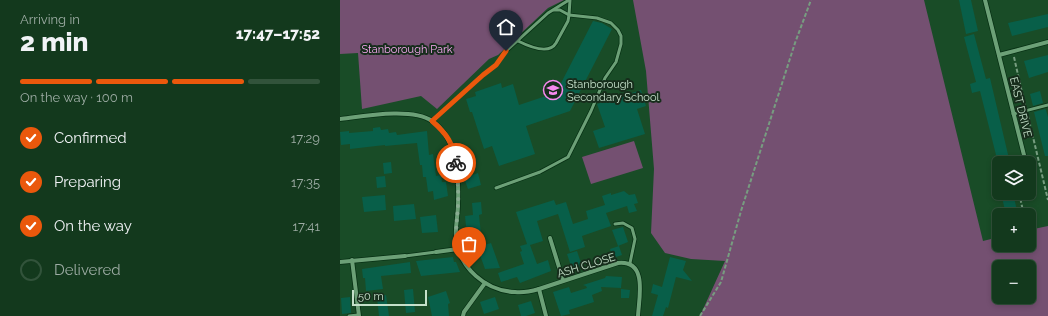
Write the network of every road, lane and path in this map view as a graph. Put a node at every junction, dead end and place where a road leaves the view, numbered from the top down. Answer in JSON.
{"nodes":[{"id":1,"x":570,"y":0,"type":"edge"},
{"id":2,"x":811,"y":0,"type":"edge"},
{"id":3,"x":985,"y":0,"type":"edge"},
{"id":4,"x":554,"y":10,"type":"junction"},
{"id":5,"x":569,"y":15,"type":"junction"},
{"id":6,"x":518,"y":41,"type":"junction"},
{"id":7,"x":1048,"y":42,"type":"edge"},
{"id":8,"x":1012,"y":51,"type":"junction"},
{"id":9,"x":999,"y":55,"type":"junction"},
{"id":10,"x":1048,"y":105,"type":"edge"},
{"id":11,"x":1026,"y":110,"type":"junction"},
{"id":12,"x":1013,"y":114,"type":"junction"},
{"id":13,"x":340,"y":118,"type":"edge"},
{"id":14,"x":432,"y":121,"type":"junction"},
{"id":15,"x":1024,"y":156,"type":"edge"},
{"id":16,"x":496,"y":188,"type":"dead end"},
{"id":17,"x":1048,"y":200,"type":"edge"},
{"id":18,"x":615,"y":224,"type":"dead end"},
{"id":19,"x":550,"y":238,"type":"dead end"},
{"id":20,"x":458,"y":249,"type":"junction"},
{"id":21,"x":436,"y":252,"type":"joint"},
{"id":22,"x":405,"y":256,"type":"joint"},
{"id":23,"x":352,"y":260,"type":"junction"},
{"id":24,"x":340,"y":262,"type":"edge"},
{"id":25,"x":630,"y":263,"type":"junction"},
{"id":26,"x":563,"y":280,"type":"junction"},
{"id":27,"x":484,"y":283,"type":"junction"},
{"id":28,"x":540,"y":289,"type":"junction"},
{"id":29,"x":350,"y":316,"type":"edge"},
{"id":30,"x":358,"y":316,"type":"edge"},
{"id":31,"x":462,"y":316,"type":"edge"},
{"id":32,"x":546,"y":316,"type":"edge"},
{"id":33,"x":638,"y":316,"type":"edge"},
{"id":34,"x":700,"y":316,"type":"edge"}],
"edges":[{"from":1,"to":4,"type":"lane"},
{"from":1,"to":5,"type":"lane"},
{"from":2,"to":34,"type":"path"},
{"from":3,"to":9,"type":"street","name":"EAST DRIVE"},
{"from":4,"to":5,"type":"lane"},
{"from":4,"to":6,"type":"lane"},
{"from":5,"to":6,"type":"lane"},
{"from":5,"to":16,"type":"lane"},
{"from":6,"to":14,"type":"lane"},
{"from":7,"to":8,"type":"street"},
{"from":8,"to":9,"type":"street"},
{"from":8,"to":11,"type":"path"},
{"from":9,"to":12,"type":"street","name":"EAST DRIVE"},
{"from":10,"to":11,"type":"lane"},
{"from":11,"to":12,"type":"lane"},
{"from":11,"to":17,"type":"path"},
{"from":12,"to":15,"type":"street","name":"EAST DRIVE"},
{"from":13,"to":14,"type":"street"},
{"from":14,"to":20,"type":"street"},
{"from":18,"to":25,"type":"lane"},
{"from":19,"to":26,"type":"street"},
{"from":20,"to":21,"type":"street"},
{"from":20,"to":27,"type":"street"},
{"from":21,"to":22,"type":"lane"},
{"from":22,"to":23,"type":"street"},
{"from":23,"to":24,"type":"street"},
{"from":23,"to":30,"type":"street"},
{"from":25,"to":26,"type":"street","name":"ASH CLOSE"},
{"from":25,"to":33,"type":"street","name":"ASH CLOSE"},
{"from":26,"to":28,"type":"street","name":"ASH CLOSE"},
{"from":27,"to":28,"type":"street","name":"ASH CLOSE"},
{"from":27,"to":31,"type":"street"},
{"from":28,"to":32,"type":"street"},
{"from":29,"to":30,"type":"lane"}]}
